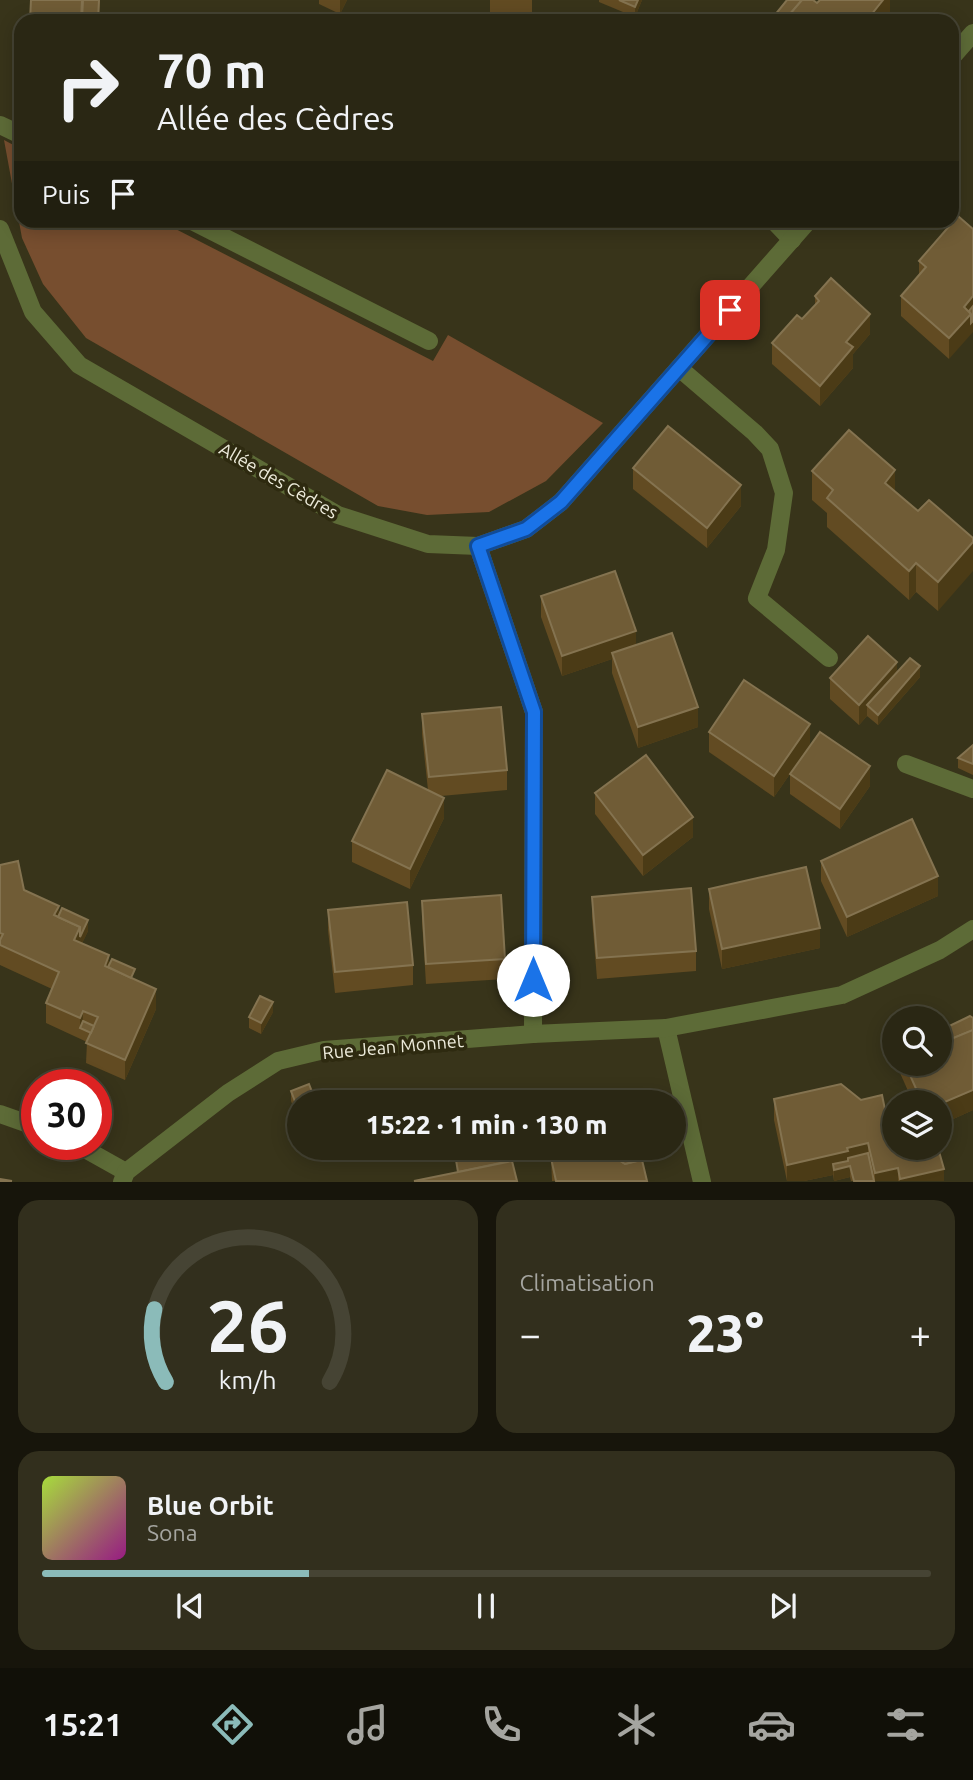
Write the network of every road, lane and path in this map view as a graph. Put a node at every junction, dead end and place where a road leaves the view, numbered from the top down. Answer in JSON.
{"nodes":[{"id":1,"x":973,"y":33,"type":"edge"},
{"id":2,"x":959,"y":49,"type":"edge"},
{"id":3,"x":206,"y":228,"type":"edge"},
{"id":4,"x":781,"y":228,"type":"edge"},
{"id":5,"x":802,"y":228,"type":"edge"},
{"id":6,"x":0,"y":229,"type":"edge"},
{"id":7,"x":792,"y":240,"type":"junction"},
{"id":8,"x":429,"y":341,"type":"dead end"},
{"id":9,"x":679,"y":368,"type":"junction"},
{"id":10,"x":478,"y":546,"type":"junction"},
{"id":11,"x":829,"y":658,"type":"dead end"},
{"id":12,"x":906,"y":764,"type":"dead end"},
{"id":13,"x":973,"y":789,"type":"edge"},
{"id":14,"x":973,"y":929,"type":"edge"},
{"id":15,"x":666,"y":1028,"type":"junction"},
{"id":16,"x":533,"y":1034,"type":"junction"},
{"id":17,"x":0,"y":1114,"type":"edge"},
{"id":18,"x":21,"y":1121,"type":"edge"},
{"id":19,"x":99,"y":1160,"type":"edge"},
{"id":20,"x":124,"y":1177,"type":"edge"},
{"id":21,"x":702,"y":1181,"type":"edge"}],
"edges":[{"from":1,"to":2,"type":"street"},
{"from":3,"to":8,"type":"street"},
{"from":4,"to":7,"type":"street"},
{"from":5,"to":7,"type":"street","name":"Allée des Cèdres"},
{"from":6,"to":10,"type":"street","name":"Allée des Cèdres"},
{"from":7,"to":9,"type":"street","name":"Allée des Cèdres"},
{"from":9,"to":10,"type":"street","name":"Allée des Cèdres"},
{"from":9,"to":11,"type":"street"},
{"from":10,"to":16,"type":"street"},
{"from":12,"to":13,"type":"street"},
{"from":14,"to":15,"type":"street","name":"Rue Jean Monnet"},
{"from":15,"to":16,"type":"street","name":"Rue Jean Monnet"},
{"from":15,"to":21,"type":"street"},
{"from":16,"to":20,"type":"street","name":"Rue Jean Monnet"},
{"from":17,"to":18,"type":"street"},
{"from":19,"to":20,"type":"street"}]}
